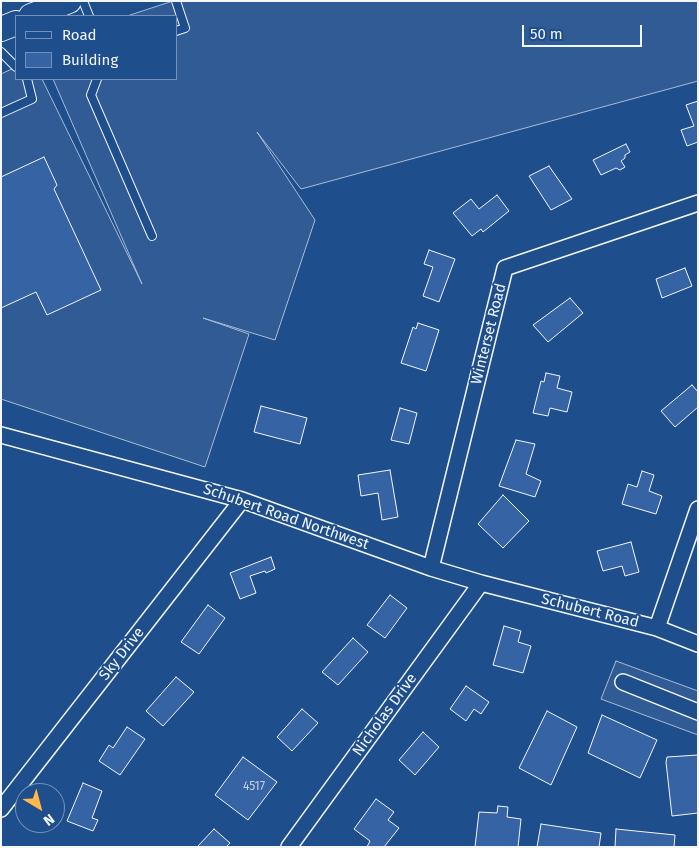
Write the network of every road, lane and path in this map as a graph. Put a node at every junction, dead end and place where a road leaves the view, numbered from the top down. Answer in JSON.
{"nodes":[{"id":1,"x":70,"y":1,"type":"edge"},
{"id":2,"x":84,"y":1,"type":"edge"},
{"id":3,"x":176,"y":1,"type":"edge"},
{"id":4,"x":34,"y":15,"type":"edge"},
{"id":5,"x":89,"y":15,"type":"edge"},
{"id":6,"x":15,"y":22,"type":"edge"},
{"id":7,"x":1,"y":29,"type":"edge"},
{"id":8,"x":178,"y":30,"type":"edge"},
{"id":9,"x":1,"y":52,"type":"edge"},
{"id":10,"x":15,"y":66,"type":"edge"},
{"id":11,"x":26,"y":80,"type":"edge"},
{"id":12,"x":97,"y":80,"type":"edge"},
{"id":13,"x":1,"y":113,"type":"edge"},
{"id":14,"x":698,"y":203,"type":"edge"},
{"id":15,"x":152,"y":236,"type":"dead end"},
{"id":16,"x":1,"y":435,"type":"edge"},
{"id":17,"x":242,"y":500,"type":"junction"},
{"id":18,"x":698,"y":509,"type":"edge"},
{"id":19,"x":431,"y":568,"type":"junction"},
{"id":20,"x":481,"y":583,"type":"junction"},
{"id":21,"x":657,"y":628,"type":"junction"},
{"id":22,"x":698,"y":644,"type":"edge"},
{"id":23,"x":623,"y":682,"type":"dead end"},
{"id":24,"x":698,"y":712,"type":"edge"},
{"id":25,"x":1,"y":808,"type":"edge"},
{"id":26,"x":289,"y":847,"type":"edge"}],
"edges":[{"from":1,"to":4,"type":"highway"},
{"from":2,"to":5,"type":"lane"},
{"from":3,"to":8,"type":"lane"},
{"from":6,"to":7,"type":"highway"},
{"from":9,"to":10,"type":"lane"},
{"from":11,"to":13,"type":"lane"},
{"from":12,"to":15,"type":"lane"},
{"from":14,"to":19,"type":"street","name":"Winterset Road"},
{"from":16,"to":17,"type":"street","name":"Schubert Road Northwest"},
{"from":17,"to":19,"type":"street","name":"Schubert Road Northwest"},
{"from":17,"to":25,"type":"street","name":"Sky Drive"},
{"from":18,"to":21,"type":"street"},
{"from":19,"to":20,"type":"street","name":"Schubert Road Northwest"},
{"from":20,"to":21,"type":"street","name":"Schubert Road"},
{"from":20,"to":26,"type":"street","name":"Nicholas Drive"},
{"from":21,"to":22,"type":"street","name":"Schubert Road"},
{"from":23,"to":24,"type":"street"}]}
